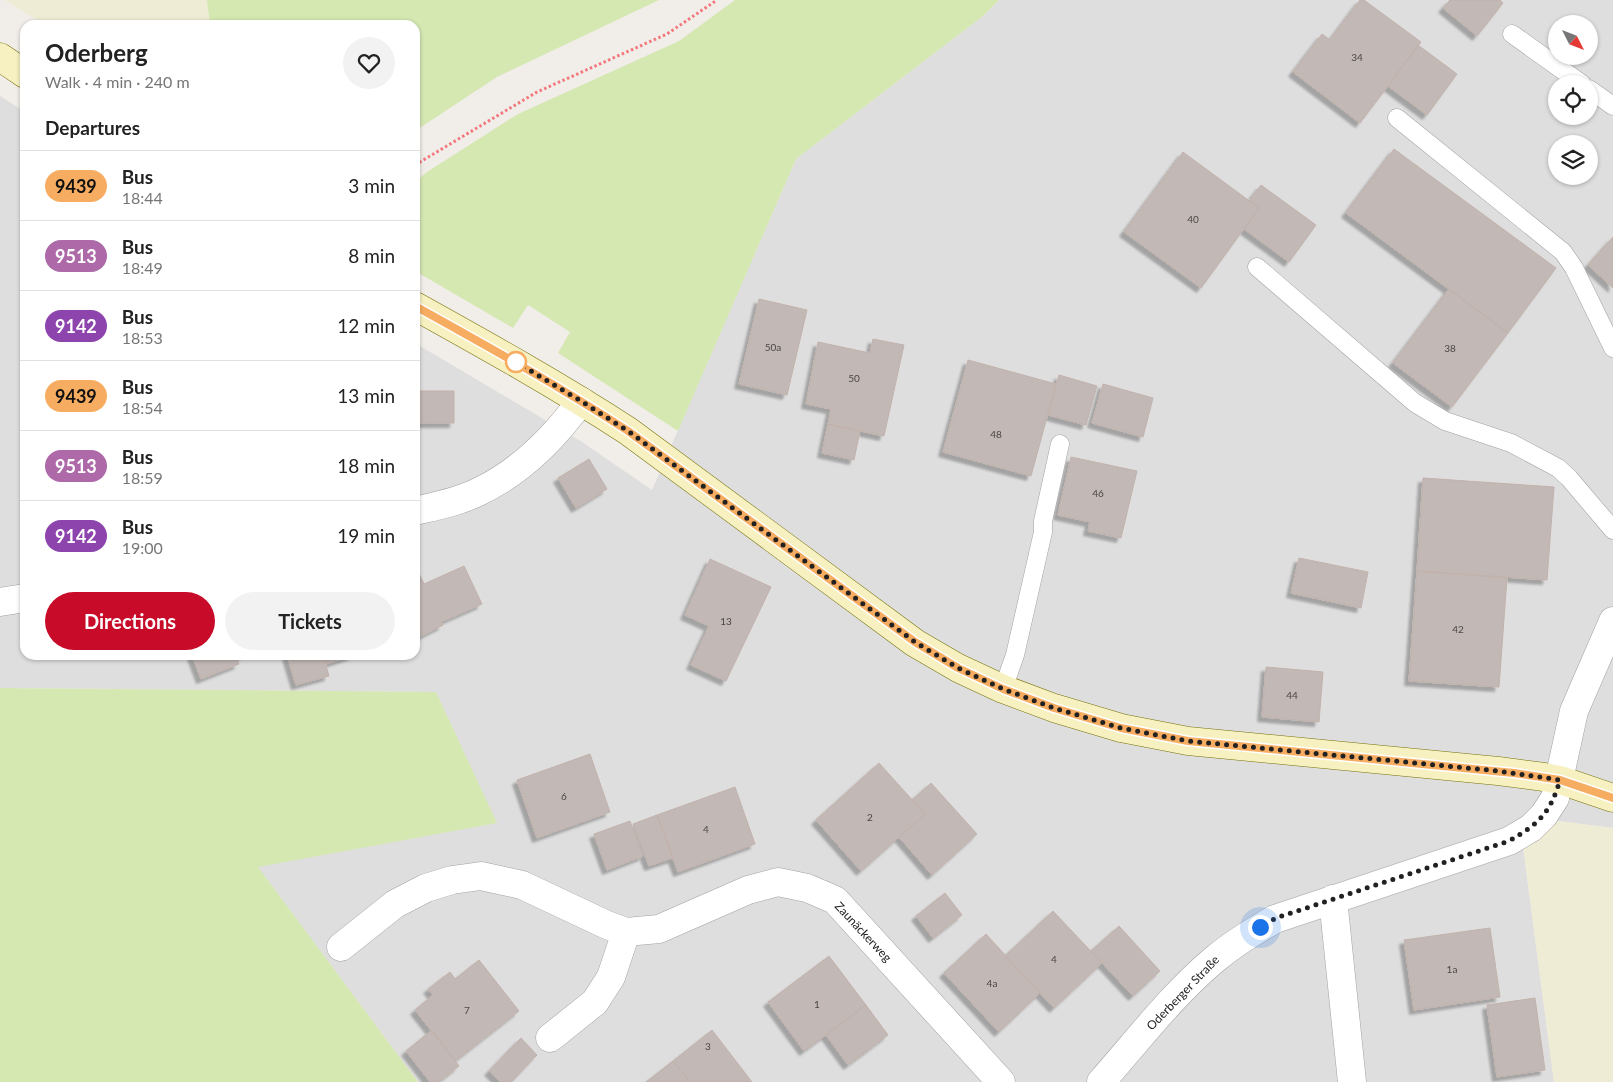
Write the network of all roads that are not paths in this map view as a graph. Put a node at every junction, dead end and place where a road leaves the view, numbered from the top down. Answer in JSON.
{"nodes":[{"id":1,"x":1512,"y":34,"type":"dead end"},
{"id":2,"x":0,"y":57,"type":"edge"},
{"id":3,"x":20,"y":71,"type":"edge"},
{"id":4,"x":1569,"y":75,"type":"edge"},
{"id":5,"x":1598,"y":95,"type":"edge"},
{"id":6,"x":1613,"y":106,"type":"edge"},
{"id":7,"x":1397,"y":118,"type":"dead end"},
{"id":8,"x":1257,"y":267,"type":"dead end"},
{"id":9,"x":420,"y":309,"type":"edge"},
{"id":10,"x":1613,"y":348,"type":"edge"},
{"id":11,"x":581,"y":401,"type":"junction"},
{"id":12,"x":1060,"y":444,"type":"dead end"},
{"id":13,"x":420,"y":510,"type":"edge"},
{"id":14,"x":1613,"y":530,"type":"edge"},
{"id":15,"x":20,"y":599,"type":"edge"},
{"id":16,"x":0,"y":602,"type":"edge"},
{"id":17,"x":1613,"y":621,"type":"edge"},
{"id":18,"x":1003,"y":689,"type":"junction"},
{"id":19,"x":1560,"y":780,"type":"junction"},
{"id":20,"x":1613,"y":798,"type":"edge"},
{"id":21,"x":1333,"y":899,"type":"junction"},
{"id":22,"x":626,"y":932,"type":"junction"},
{"id":23,"x":341,"y":947,"type":"dead end"},
{"id":24,"x":550,"y":1038,"type":"dead end"},
{"id":25,"x":1001,"y":1082,"type":"edge"},
{"id":26,"x":1101,"y":1082,"type":"edge"},
{"id":27,"x":1352,"y":1082,"type":"edge"}],
"edges":[{"from":1,"to":4,"type":"lane"},
{"from":2,"to":3,"type":"main road"},
{"from":5,"to":6,"type":"lane"},
{"from":7,"to":10,"type":"lane"},
{"from":8,"to":14,"type":"lane"},
{"from":9,"to":11,"type":"main road"},
{"from":11,"to":13,"type":"street"},
{"from":11,"to":18,"type":"main road"},
{"from":12,"to":18,"type":"lane"},
{"from":15,"to":16,"type":"street"},
{"from":17,"to":19,"type":"street","name":"Oderberger Straße"},
{"from":18,"to":19,"type":"main road"},
{"from":19,"to":20,"type":"main road"},
{"from":19,"to":21,"type":"street","name":"Oderberger Straße"},
{"from":21,"to":26,"type":"street","name":"Oderberger Straße"},
{"from":21,"to":27,"type":"street"},
{"from":22,"to":23,"type":"street","name":"Zaunäckerweg"},
{"from":22,"to":24,"type":"street"},
{"from":22,"to":25,"type":"street","name":"Zaunäckerweg"}]}
